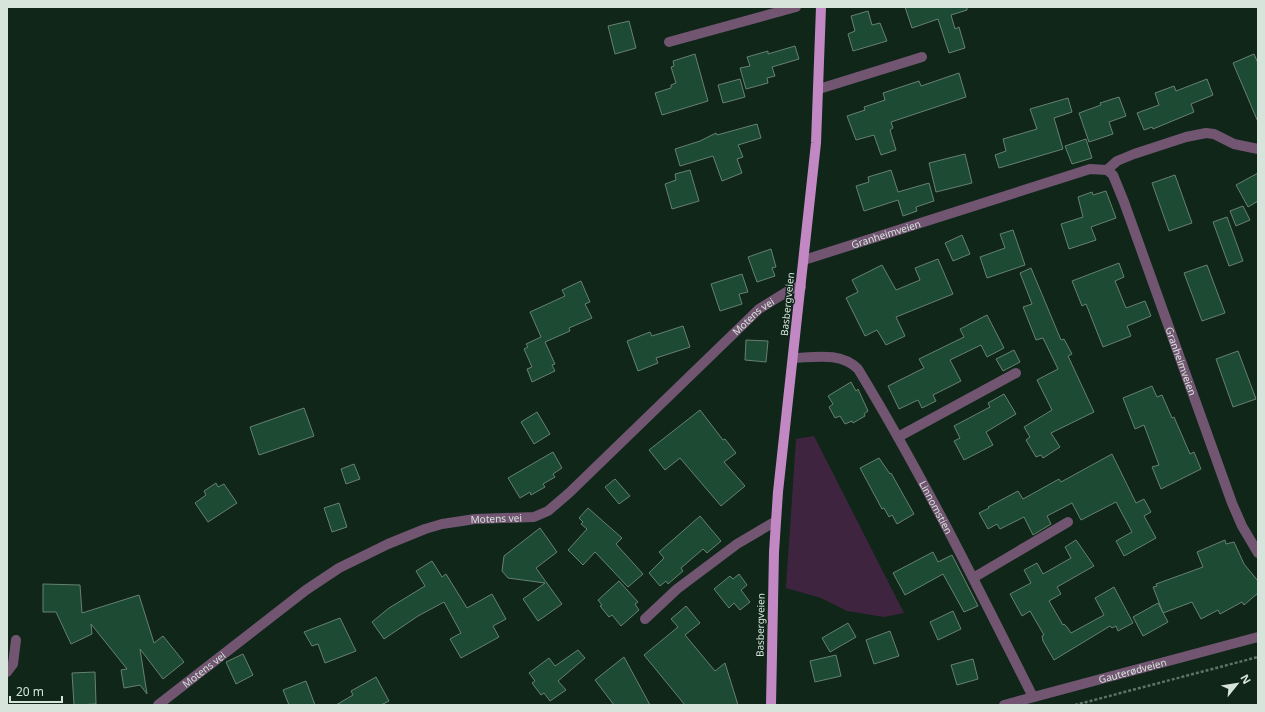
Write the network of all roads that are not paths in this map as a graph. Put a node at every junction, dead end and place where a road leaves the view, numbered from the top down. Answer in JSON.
{"nodes":[{"id":1,"x":796,"y":7,"type":"edge"},
{"id":2,"x":821,"y":7,"type":"edge"},
{"id":3,"x":669,"y":42,"type":"dead end"},
{"id":4,"x":922,"y":57,"type":"dead end"},
{"id":5,"x":819,"y":89,"type":"junction"},
{"id":6,"x":1258,"y":148,"type":"edge"},
{"id":7,"x":1107,"y":170,"type":"junction"},
{"id":8,"x":804,"y":260,"type":"junction"},
{"id":9,"x":801,"y":287,"type":"junction"},
{"id":10,"x":794,"y":358,"type":"junction"},
{"id":11,"x":1016,"y":373,"type":"dead end"},
{"id":12,"x":898,"y":437,"type":"junction"},
{"id":13,"x":776,"y":521,"type":"junction"},
{"id":14,"x":1068,"y":522,"type":"dead end"},
{"id":15,"x":1258,"y":552,"type":"edge"},
{"id":16,"x":973,"y":578,"type":"junction"},
{"id":17,"x":645,"y":619,"type":"dead end"},
{"id":18,"x":1258,"y":637,"type":"edge"},
{"id":19,"x":16,"y":640,"type":"dead end"},
{"id":20,"x":7,"y":672,"type":"edge"},
{"id":21,"x":1033,"y":697,"type":"junction"},
{"id":22,"x":158,"y":705,"type":"edge"},
{"id":23,"x":771,"y":705,"type":"edge"},
{"id":24,"x":1006,"y":705,"type":"edge"}],
"edges":[{"from":1,"to":3,"type":"street"},
{"from":2,"to":5,"type":"main road","name":"Basbergveien"},
{"from":4,"to":5,"type":"street"},
{"from":5,"to":8,"type":"main road","name":"Basbergveien"},
{"from":6,"to":7,"type":"street"},
{"from":7,"to":8,"type":"street","name":"Granheimveien"},
{"from":7,"to":15,"type":"street","name":"Granheimveien"},
{"from":8,"to":9,"type":"main road","name":"Basbergveien"},
{"from":9,"to":10,"type":"main road","name":"Basbergveien"},
{"from":9,"to":22,"type":"street","name":"Motens vei"},
{"from":10,"to":12,"type":"street","name":"Linnomstien"},
{"from":10,"to":13,"type":"main road","name":"Basbergveien"},
{"from":11,"to":12,"type":"street"},
{"from":12,"to":16,"type":"street","name":"Linnomstien"},
{"from":13,"to":17,"type":"street"},
{"from":13,"to":23,"type":"main road","name":"Basbergveien"},
{"from":14,"to":16,"type":"street"},
{"from":16,"to":21,"type":"street","name":"Linnomstien"},
{"from":18,"to":21,"type":"street","name":"Gauterødveien"},
{"from":19,"to":20,"type":"street"},
{"from":21,"to":24,"type":"street","name":"Gauterødveien"}]}
